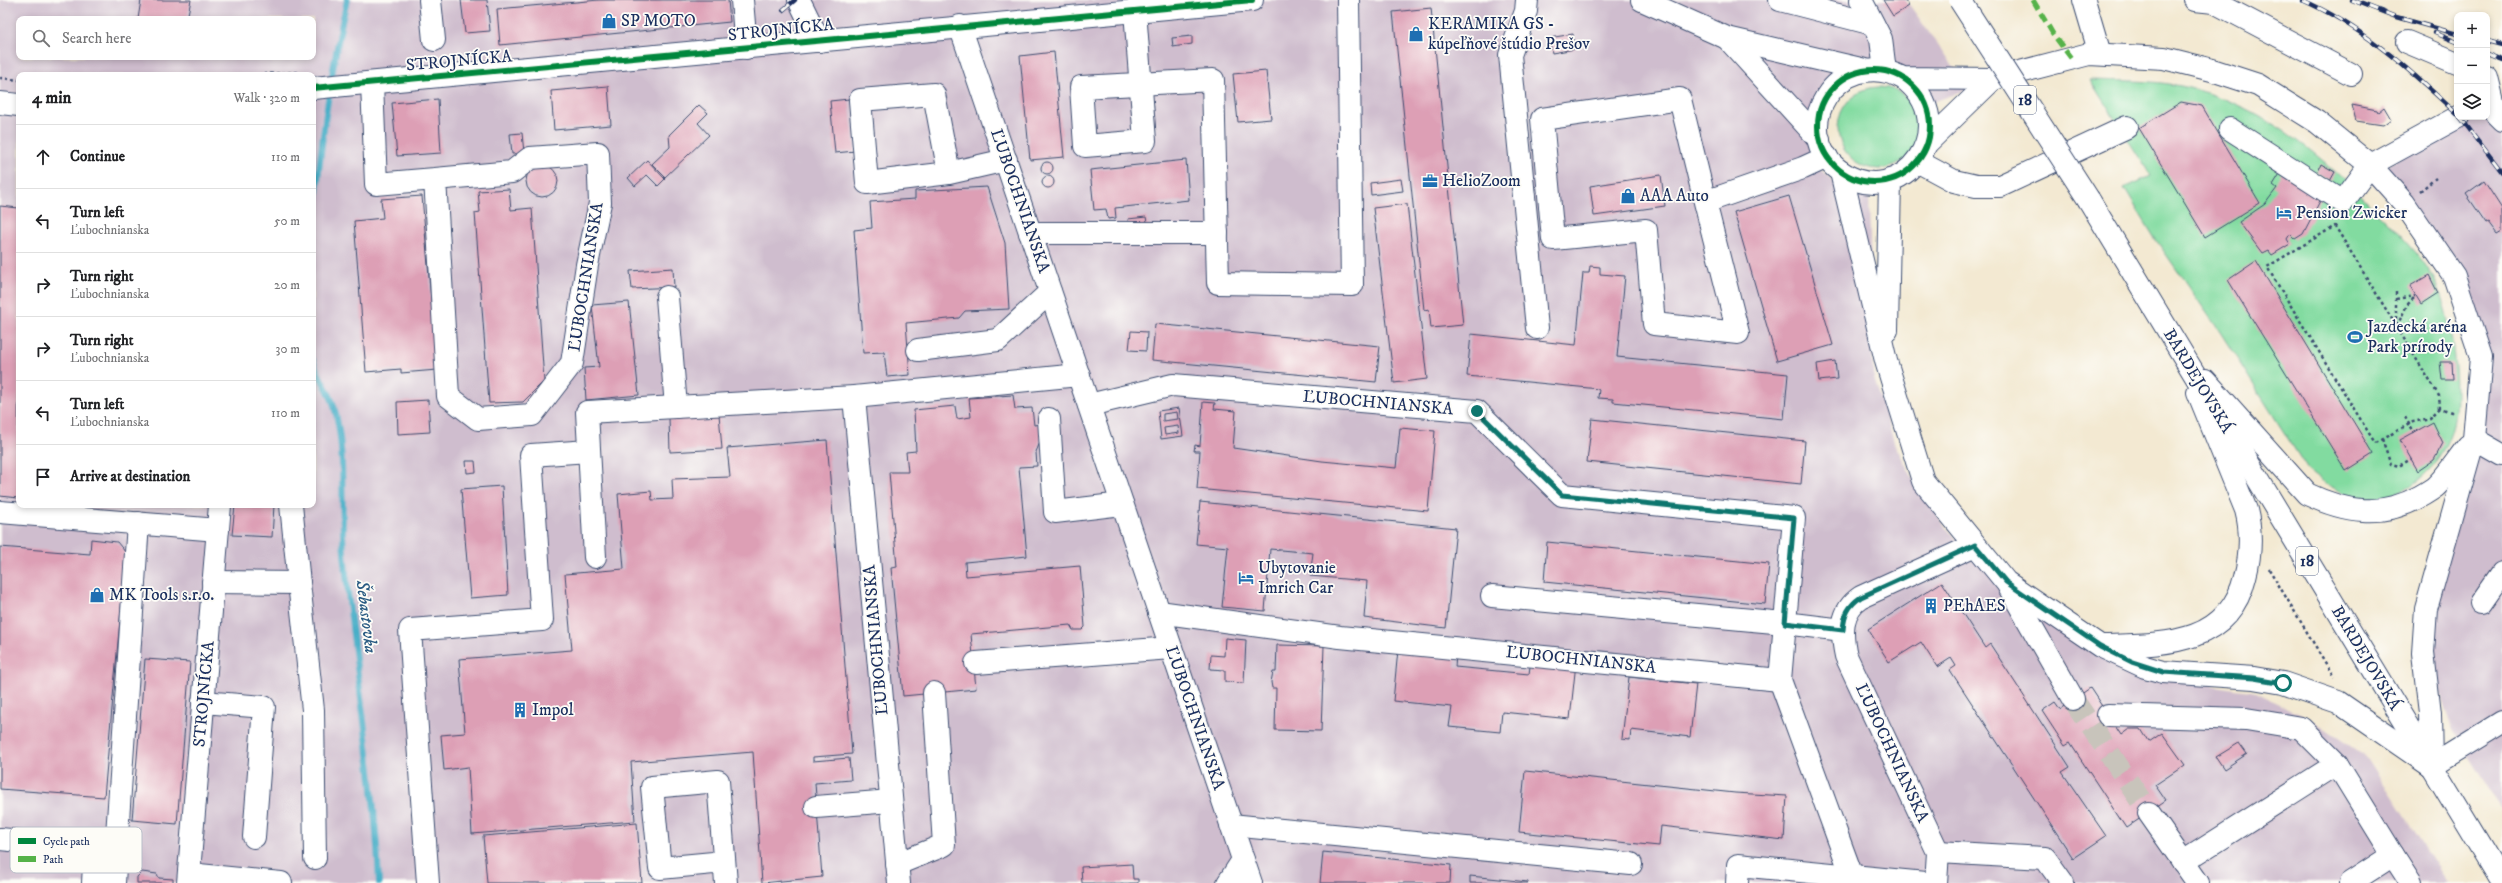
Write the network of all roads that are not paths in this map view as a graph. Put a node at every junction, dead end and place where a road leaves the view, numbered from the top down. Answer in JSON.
{"nodes":[{"id":1,"x":430,"y":0,"type":"edge"},
{"id":2,"x":742,"y":0,"type":"edge"},
{"id":3,"x":799,"y":0,"type":"edge"},
{"id":4,"x":1252,"y":0,"type":"edge"},
{"id":5,"x":1348,"y":0,"type":"edge"},
{"id":6,"x":1527,"y":0,"type":"edge"},
{"id":7,"x":1642,"y":0,"type":"edge"},
{"id":8,"x":1780,"y":0,"type":"edge"},
{"id":9,"x":1861,"y":0,"type":"edge"},
{"id":10,"x":1960,"y":0,"type":"edge"},
{"id":11,"x":2084,"y":0,"type":"edge"},
{"id":12,"x":2195,"y":0,"type":"edge"},
{"id":13,"x":1124,"y":8,"type":"edge"},
{"id":14,"x":1873,"y":24,"type":"junction"},
{"id":15,"x":960,"y":26,"type":"junction"},
{"id":16,"x":1727,"y":38,"type":"junction"},
{"id":17,"x":434,"y":40,"type":"dead end"},
{"id":18,"x":819,"y":41,"type":"junction"},
{"id":19,"x":2407,"y":42,"type":"dead end"},
{"id":20,"x":746,"y":48,"type":"junction"},
{"id":21,"x":2100,"y":54,"type":"junction"},
{"id":22,"x":2454,"y":62,"type":"edge"},
{"id":23,"x":1884,"y":73,"type":"junction"},
{"id":24,"x":2351,"y":74,"type":"dead end"},
{"id":25,"x":1993,"y":79,"type":"junction"},
{"id":26,"x":316,"y":80,"type":"edge"},
{"id":27,"x":372,"y":83,"type":"junction"},
{"id":28,"x":2489,"y":84,"type":"edge"},
{"id":29,"x":0,"y":103,"type":"edge"},
{"id":30,"x":16,"y":105,"type":"edge"},
{"id":31,"x":2497,"y":115,"type":"edge"},
{"id":32,"x":2454,"y":119,"type":"edge"},
{"id":33,"x":2127,"y":127,"type":"dead end"},
{"id":34,"x":2230,"y":129,"type":"dead end"},
{"id":35,"x":1922,"y":152,"type":"junction"},
{"id":36,"x":1829,"y":156,"type":"junction"},
{"id":37,"x":1006,"y":160,"type":"junction"},
{"id":38,"x":2370,"y":165,"type":"junction"},
{"id":39,"x":949,"y":173,"type":"junction"},
{"id":40,"x":435,"y":179,"type":"junction"},
{"id":41,"x":1890,"y":180,"type":"junction"},
{"id":42,"x":1705,"y":202,"type":"junction"},
{"id":43,"x":1030,"y":233,"type":"junction"},
{"id":44,"x":1217,"y":233,"type":"junction"},
{"id":45,"x":1050,"y":292,"type":"junction"},
{"id":46,"x":667,"y":297,"type":"dead end"},
{"id":47,"x":1537,"y":328,"type":"dead end"},
{"id":48,"x":918,"y":350,"type":"dead end"},
{"id":49,"x":2184,"y":357,"type":"junction"},
{"id":50,"x":1886,"y":361,"type":"junction"},
{"id":51,"x":1079,"y":375,"type":"junction"},
{"id":52,"x":854,"y":397,"type":"junction"},
{"id":53,"x":1089,"y":405,"type":"junction"},
{"id":54,"x":676,"y":407,"type":"junction"},
{"id":55,"x":1049,"y":419,"type":"dead end"},
{"id":56,"x":2474,"y":439,"type":"junction"},
{"id":57,"x":589,"y":451,"type":"junction"},
{"id":58,"x":2502,"y":455,"type":"edge"},
{"id":59,"x":1122,"y":504,"type":"junction"},
{"id":60,"x":220,"y":508,"type":"edge"},
{"id":61,"x":291,"y":508,"type":"edge"},
{"id":62,"x":41,"y":510,"type":"edge"},
{"id":63,"x":0,"y":512,"type":"edge"},
{"id":64,"x":134,"y":517,"type":"edge"},
{"id":65,"x":218,"y":530,"type":"junction"},
{"id":66,"x":1975,"y":545,"type":"junction"},
{"id":67,"x":595,"y":557,"type":"dead end"},
{"id":68,"x":2502,"y":572,"type":"edge"},
{"id":69,"x":213,"y":582,"type":"junction"},
{"id":70,"x":2006,"y":582,"type":"junction"},
{"id":71,"x":299,"y":583,"type":"junction"},
{"id":72,"x":1492,"y":596,"type":"dead end"},
{"id":73,"x":2480,"y":603,"type":"dead end"},
{"id":74,"x":1159,"y":612,"type":"junction"},
{"id":75,"x":1785,"y":623,"type":"junction"},
{"id":76,"x":1843,"y":630,"type":"junction"},
{"id":77,"x":2100,"y":646,"type":"junction"},
{"id":78,"x":1171,"y":648,"type":"junction"},
{"id":79,"x":976,"y":663,"type":"dead end"},
{"id":80,"x":1780,"y":680,"type":"junction"},
{"id":81,"x":934,"y":693,"type":"dead end"},
{"id":82,"x":2074,"y":699,"type":"tunnel mouth"},
{"id":83,"x":203,"y":702,"type":"junction"},
{"id":84,"x":2108,"y":715,"type":"dead end"},
{"id":85,"x":2502,"y":722,"type":"edge"},
{"id":86,"x":2337,"y":764,"type":"junction"},
{"id":87,"x":2431,"y":766,"type":"junction"},
{"id":88,"x":891,"y":801,"type":"junction"},
{"id":89,"x":816,"y":806,"type":"dead end"},
{"id":90,"x":2148,"y":813,"type":"tunnel mouth"},
{"id":91,"x":1231,"y":825,"type":"junction"},
{"id":92,"x":107,"y":827,"type":"edge"},
{"id":93,"x":254,"y":837,"type":"dead end"},
{"id":94,"x":0,"y":839,"type":"edge"},
{"id":95,"x":10,"y":840,"type":"edge"},
{"id":96,"x":1938,"y":852,"type":"junction"},
{"id":97,"x":2393,"y":856,"type":"junction"},
{"id":98,"x":314,"y":858,"type":"dead end"},
{"id":99,"x":1243,"y":860,"type":"junction"},
{"id":100,"x":2183,"y":862,"type":"junction"},
{"id":101,"x":1631,"y":864,"type":"dead end"},
{"id":102,"x":97,"y":873,"type":"edge"},
{"id":103,"x":111,"y":873,"type":"edge"},
{"id":104,"x":725,"y":873,"type":"edge"},
{"id":105,"x":898,"y":874,"type":"edge"},
{"id":106,"x":1852,"y":876,"type":"junction"},
{"id":107,"x":188,"y":878,"type":"edge"},
{"id":108,"x":2502,"y":882,"type":"edge"},
{"id":109,"x":93,"y":883,"type":"edge"},
{"id":110,"x":114,"y":883,"type":"edge"},
{"id":111,"x":280,"y":883,"type":"edge"},
{"id":112,"x":428,"y":883,"type":"edge"},
{"id":113,"x":1228,"y":883,"type":"edge"},
{"id":114,"x":1251,"y":883,"type":"edge"},
{"id":115,"x":1737,"y":883,"type":"edge"},
{"id":116,"x":1925,"y":883,"type":"edge"},
{"id":117,"x":1936,"y":883,"type":"edge"},
{"id":118,"x":2063,"y":883,"type":"edge"},
{"id":119,"x":2198,"y":883,"type":"edge"},
{"id":120,"x":2350,"y":883,"type":"edge"},
{"id":121,"x":2411,"y":883,"type":"edge"}],
"edges":[{"from":1,"to":17,"type":"street","name":"STROJNÍCKA"},
{"from":2,"to":20,"type":"street"},
{"from":3,"to":18,"type":"street","name":"STROJNÍCKA"},
{"from":4,"to":13,"type":"street","name":"STROJNÍCKA"},
{"from":5,"to":44,"type":"street"},
{"from":6,"to":47,"type":"street"},
{"from":7,"to":16,"type":"street"},
{"from":8,"to":14,"type":"street"},
{"from":9,"to":14,"type":"street"},
{"from":10,"to":49,"type":"street","name":"BARDEJOVSKÁ","number":"18","bridge":true},
{"from":11,"to":21,"type":"street"},
{"from":12,"to":24,"type":"street"},
{"from":13,"to":15,"type":"street","name":"STROJNÍCKA"},
{"from":13,"to":44,"type":"street"},
{"from":14,"to":23,"type":"street"},
{"from":15,"to":18,"type":"street","name":"STROJNÍCKA"},
{"from":15,"to":37,"type":"street","name":"ĽUBOCHNIANSKA"},
{"from":16,"to":23,"type":"street"},
{"from":16,"to":36,"type":"street"},
{"from":18,"to":20,"type":"street","name":"STROJNÍCKA"},
{"from":19,"to":22,"type":"street"},
{"from":20,"to":27,"type":"street","name":"STROJNÍCKA"},
{"from":21,"to":25,"type":"street"},
{"from":21,"to":38,"type":"street"},
{"from":23,"to":25,"type":"street"},
{"from":23,"to":35,"type":"street"},
{"from":23,"to":36,"type":"street"},
{"from":25,"to":35,"type":"street"},
{"from":26,"to":27,"type":"street","name":"STROJNÍCKA"},
{"from":27,"to":40,"type":"street","name":"ĽUBOCHNIANSKA"},
{"from":28,"to":31,"type":"street"},
{"from":29,"to":30,"type":"street"},
{"from":32,"to":38,"type":"street"},
{"from":33,"to":35,"type":"street"},
{"from":34,"to":38,"type":"street"},
{"from":35,"to":41,"type":"street"},
{"from":36,"to":41,"type":"street"},
{"from":36,"to":42,"type":"street"},
{"from":36,"to":50,"type":"street"},
{"from":37,"to":39,"type":"street"},
{"from":37,"to":43,"type":"street","name":"ĽUBOCHNIANSKA"},
{"from":38,"to":56,"type":"street"},
{"from":39,"to":39,"type":"street"},
{"from":40,"to":40,"type":"street","name":"ĽUBOCHNIANSKA"},
{"from":41,"to":50,"type":"street"},
{"from":42,"to":42,"type":"street"},
{"from":43,"to":44,"type":"street"},
{"from":43,"to":45,"type":"street","name":"ĽUBOCHNIANSKA"},
{"from":45,"to":48,"type":"street"},
{"from":45,"to":51,"type":"street","name":"ĽUBOCHNIANSKA"},
{"from":46,"to":54,"type":"street"},
{"from":49,"to":56,"type":"street"},
{"from":49,"to":77,"type":"street"},
{"from":49,"to":87,"type":"street","name":"BARDEJOVSKÁ","number":"18"},
{"from":50,"to":66,"type":"street"},
{"from":51,"to":52,"type":"street"},
{"from":51,"to":53,"type":"street","name":"ĽUBOCHNIANSKA"},
{"from":52,"to":54,"type":"street"},
{"from":52,"to":88,"type":"street","name":"ĽUBOCHNIANSKA"},
{"from":53,"to":59,"type":"street","name":"ĽUBOCHNIANSKA"},
{"from":53,"to":75,"type":"street","name":"ĽUBOCHNIANSKA"},
{"from":54,"to":57,"type":"street"},
{"from":55,"to":59,"type":"street"},
{"from":56,"to":58,"type":"street"},
{"from":56,"to":87,"type":"street"},
{"from":57,"to":67,"type":"street"},
{"from":57,"to":112,"type":"street"},
{"from":59,"to":74,"type":"street","name":"ĽUBOCHNIANSKA"},
{"from":60,"to":65,"type":"street","name":"STROJNÍCKA"},
{"from":61,"to":71,"type":"street"},
{"from":62,"to":63,"type":"street"},
{"from":62,"to":64,"type":"street"},
{"from":64,"to":65,"type":"street"},
{"from":64,"to":92,"type":"street"},
{"from":65,"to":69,"type":"street","name":"STROJNÍCKA"},
{"from":66,"to":70,"type":"street"},
{"from":66,"to":76,"type":"street","name":"ĽUBOCHNIANSKA"},
{"from":68,"to":73,"type":"street"},
{"from":69,"to":71,"type":"street"},
{"from":69,"to":83,"type":"street","name":"STROJNÍCKA"},
{"from":70,"to":77,"type":"street"},
{"from":70,"to":82,"type":"street"},
{"from":71,"to":98,"type":"street"},
{"from":72,"to":75,"type":"street"},
{"from":74,"to":78,"type":"street","name":"ĽUBOCHNIANSKA"},
{"from":74,"to":80,"type":"street","name":"ĽUBOCHNIANSKA"},
{"from":75,"to":76,"type":"street"},
{"from":75,"to":80,"type":"street","name":"ĽUBOCHNIANSKA"},
{"from":76,"to":96,"type":"street","name":"ĽUBOCHNIANSKA"},
{"from":77,"to":87,"type":"street"},
{"from":78,"to":79,"type":"street"},
{"from":78,"to":91,"type":"street","name":"ĽUBOCHNIANSKA"},
{"from":80,"to":106,"type":"street"},
{"from":81,"to":105,"type":"street"},
{"from":83,"to":93,"type":"street"},
{"from":83,"to":107,"type":"street","name":"STROJNÍCKA"},
{"from":84,"to":86,"type":"street"},
{"from":85,"to":87,"type":"street"},
{"from":86,"to":97,"type":"street"},
{"from":86,"to":100,"type":"street"},
{"from":87,"to":108,"type":"street","name":"BARDEJOVSKÁ","number":"18"},
{"from":88,"to":89,"type":"street"},
{"from":88,"to":105,"type":"street","name":"ĽUBOCHNIANSKA"},
{"from":90,"to":100,"type":"street"},
{"from":91,"to":99,"type":"street","name":"ĽUBOCHNIANSKA"},
{"from":91,"to":101,"type":"street"},
{"from":94,"to":95,"type":"street"},
{"from":96,"to":117,"type":"street"},
{"from":96,"to":118,"type":"street"},
{"from":97,"to":120,"type":"street"},
{"from":97,"to":121,"type":"street"},
{"from":99,"to":113,"type":"street"},
{"from":99,"to":114,"type":"street","name":"ĽUBOCHNIANSKA"},
{"from":100,"to":119,"type":"street"},
{"from":102,"to":109,"type":"street"},
{"from":103,"to":110,"type":"street"},
{"from":104,"to":104,"type":"street"},
{"from":106,"to":115,"type":"street"},
{"from":106,"to":116,"type":"street"},
{"from":107,"to":111,"type":"street"}]}
